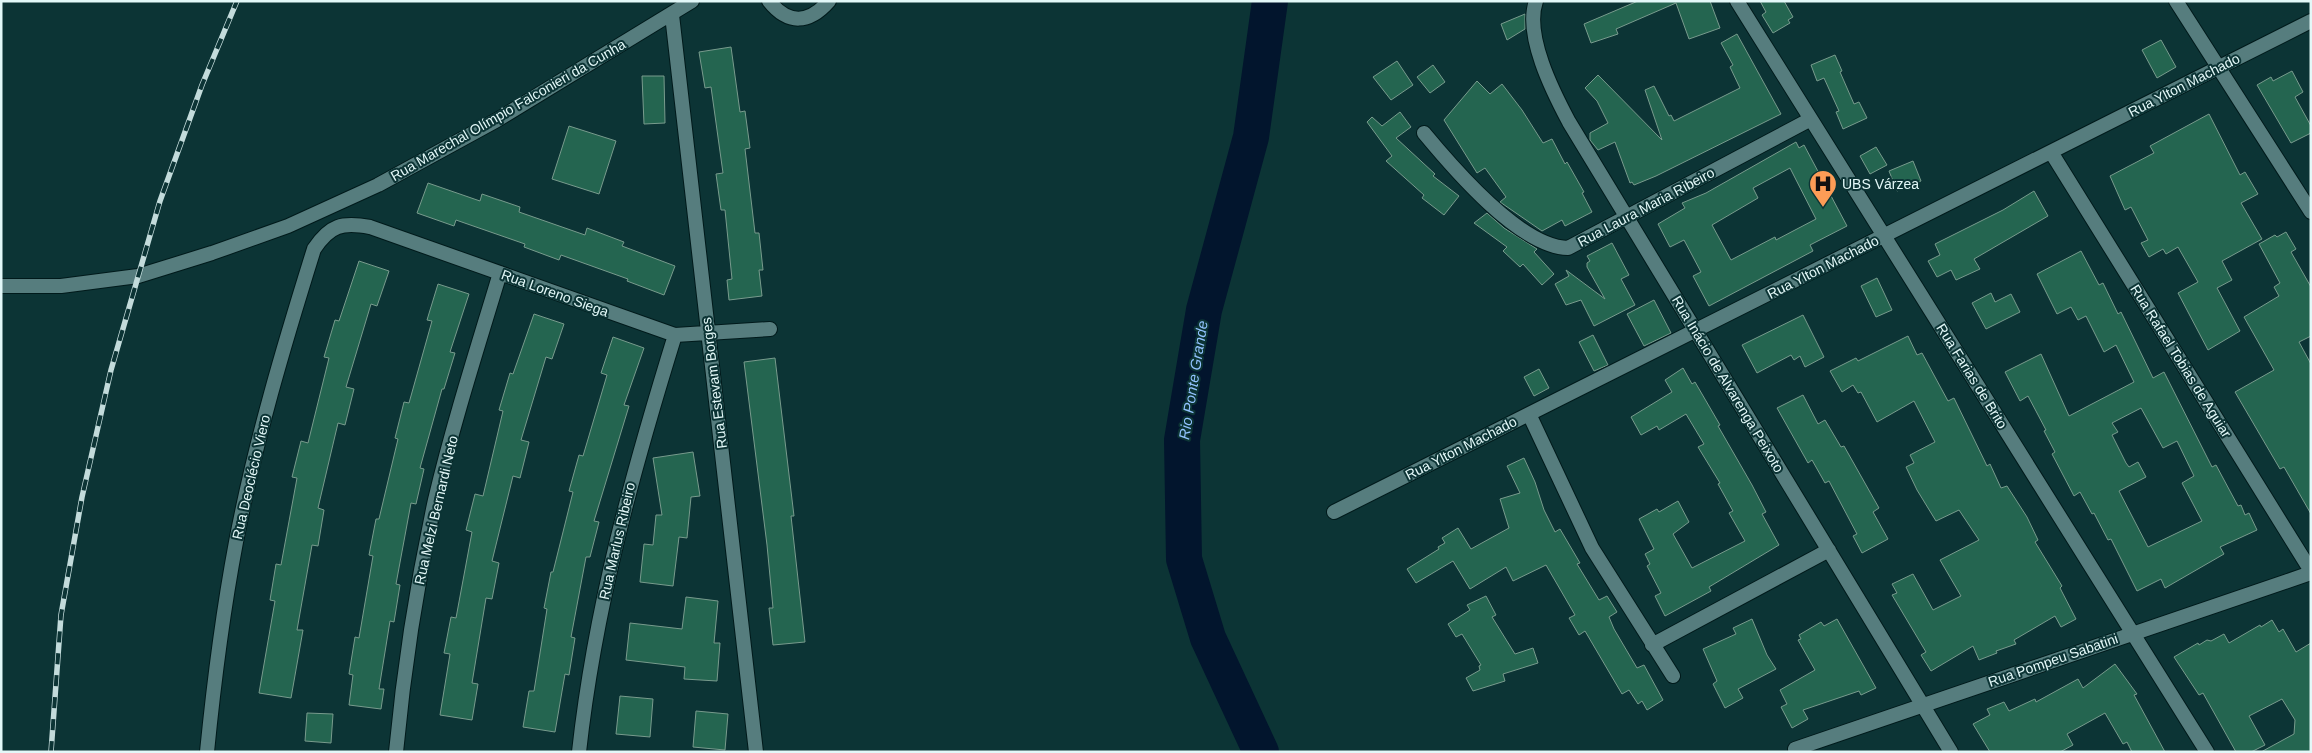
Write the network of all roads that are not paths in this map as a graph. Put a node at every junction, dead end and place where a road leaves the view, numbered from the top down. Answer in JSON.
{"nodes":[{"id":1,"x":692,"y":1,"type":"edge"},
{"id":2,"x":769,"y":1,"type":"edge"},
{"id":3,"x":829,"y":1,"type":"edge"},
{"id":4,"x":1737,"y":1,"type":"edge"},
{"id":5,"x":2176,"y":1,"type":"edge"},
{"id":6,"x":1535,"y":3,"type":"edge"},
{"id":7,"x":672,"y":15,"type":"junction"},
{"id":8,"x":2311,"y":21,"type":"edge"},
{"id":9,"x":2219,"y":68,"type":"junction"},
{"id":10,"x":1811,"y":119,"type":"junction"},
{"id":11,"x":1424,"y":133,"type":"dead end"},
{"id":12,"x":2051,"y":152,"type":"junction"},
{"id":13,"x":2311,"y":212,"type":"edge"},
{"id":14,"x":1627,"y":218,"type":"junction"},
{"id":15,"x":345,"y":224,"type":"joint"},
{"id":16,"x":1884,"y":236,"type":"junction"},
{"id":17,"x":500,"y":273,"type":"junction"},
{"id":18,"x":1,"y":286,"type":"edge"},
{"id":19,"x":770,"y":328,"type":"dead end"},
{"id":20,"x":1696,"y":330,"type":"junction"},
{"id":21,"x":708,"y":333,"type":"junction"},
{"id":22,"x":675,"y":336,"type":"junction"},
{"id":23,"x":1529,"y":414,"type":"junction"},
{"id":24,"x":1334,"y":512,"type":"dead end"},
{"id":25,"x":1829,"y":550,"type":"junction"},
{"id":26,"x":2311,"y":572,"type":"edge"},
{"id":27,"x":2133,"y":633,"type":"junction"},
{"id":28,"x":1652,"y":645,"type":"junction"},
{"id":29,"x":1673,"y":676,"type":"dead end"},
{"id":30,"x":1923,"y":704,"type":"junction"},
{"id":31,"x":1796,"y":749,"type":"dead end"},
{"id":32,"x":207,"y":752,"type":"edge"},
{"id":33,"x":396,"y":752,"type":"edge"},
{"id":34,"x":579,"y":752,"type":"edge"},
{"id":35,"x":756,"y":752,"type":"edge"},
{"id":36,"x":1952,"y":752,"type":"edge"},
{"id":37,"x":2208,"y":752,"type":"edge"}],
"edges":[{"from":1,"to":7,"type":"street","name":"Rua Marechal Olímpio Falconieri da Cunha"},
{"from":2,"to":3,"type":"street"},
{"from":4,"to":10,"type":"street","name":"Rua Farias de Brito"},
{"from":5,"to":9,"type":"street"},
{"from":6,"to":14,"type":"street","name":"Rua Inácio de Alvarenga Peixoto"},
{"from":7,"to":18,"type":"street","name":"Rua Marechal Olímpio Falconieri da Cunha"},
{"from":7,"to":21,"type":"street","name":"Rua Estevam Borges"},
{"from":8,"to":9,"type":"street","name":"Rua Ylton Machado"},
{"from":9,"to":12,"type":"street","name":"Rua Ylton Machado"},
{"from":9,"to":13,"type":"street"},
{"from":10,"to":14,"type":"street","name":"Rua Laura Maria Ribeiro"},
{"from":10,"to":16,"type":"street","name":"Rua Farias de Brito"},
{"from":11,"to":14,"type":"street","name":"Rua Laura Maria Ribeiro"},
{"from":12,"to":16,"type":"street","name":"Rua Ylton Machado"},
{"from":12,"to":26,"type":"street","name":"Rua Rafael Tobias de Aguiar"},
{"from":14,"to":20,"type":"street","name":"Rua Inácio de Alvarenga Peixoto"},
{"from":15,"to":17,"type":"street","name":"Rua Loreno Siega"},
{"from":15,"to":32,"type":"street","name":"Rua Deoclécio Viero"},
{"from":16,"to":20,"type":"street","name":"Rua Ylton Machado"},
{"from":16,"to":27,"type":"street","name":"Rua Farias de Brito"},
{"from":17,"to":22,"type":"street","name":"Rua Loreno Siega"},
{"from":17,"to":33,"type":"street","name":"Rua Melzi Bernardi Neto"},
{"from":19,"to":21,"type":"street","name":"Rua Loreno Siega"},
{"from":20,"to":23,"type":"street","name":"Rua Ylton Machado"},
{"from":20,"to":25,"type":"street","name":"Rua Inácio de Alvarenga Peixoto"},
{"from":21,"to":22,"type":"street","name":"Rua Loreno Siega"},
{"from":21,"to":35,"type":"street","name":"Rua Estevam Borges"},
{"from":22,"to":34,"type":"street","name":"Rua Marlus Ribeiro"},
{"from":23,"to":24,"type":"street","name":"Rua Ylton Machado"},
{"from":23,"to":28,"type":"street"},
{"from":25,"to":28,"type":"street"},
{"from":25,"to":30,"type":"street","name":"Rua Inácio de Alvarenga Peixoto"},
{"from":26,"to":27,"type":"street","name":"Rua Pompeu Sabatini"},
{"from":27,"to":30,"type":"street","name":"Rua Pompeu Sabatini"},
{"from":27,"to":37,"type":"street","name":"Rua Farias de Brito"},
{"from":28,"to":29,"type":"street"},
{"from":30,"to":31,"type":"street","name":"Rua Pompeu Sabatini"},
{"from":30,"to":36,"type":"street","name":"Rua Inácio de Alvarenga Peixoto"}]}
